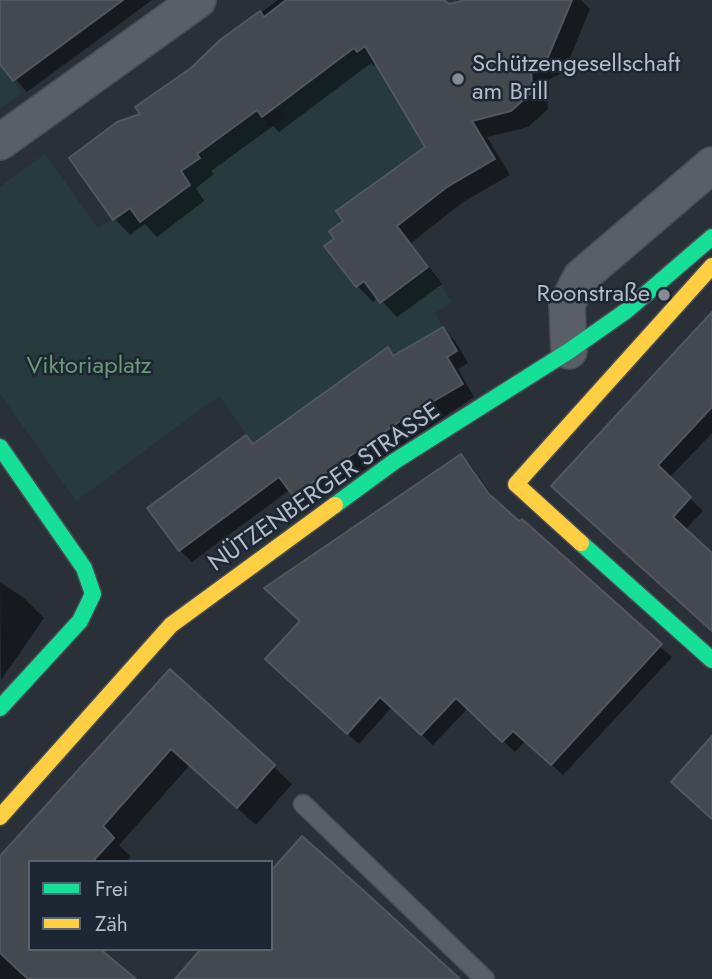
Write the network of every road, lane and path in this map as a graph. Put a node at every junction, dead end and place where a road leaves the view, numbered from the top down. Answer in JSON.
{"nodes":[{"id":1,"x":198,"y":0,"type":"edge"},
{"id":2,"x":0,"y":142,"type":"edge"},
{"id":3,"x":712,"y":165,"type":"edge"},
{"id":4,"x":712,"y":237,"type":"edge"},
{"id":5,"x":712,"y":266,"type":"edge"},
{"id":6,"x":569,"y":351,"type":"junction"},
{"id":7,"x":0,"y":447,"type":"edge"},
{"id":8,"x":712,"y":660,"type":"edge"},
{"id":9,"x":0,"y":709,"type":"edge"},
{"id":10,"x":303,"y":804,"type":"dead end"},
{"id":11,"x":0,"y":817,"type":"edge"},
{"id":12,"x":485,"y":979,"type":"edge"}],
"edges":[{"from":1,"to":2,"type":"street"},
{"from":3,"to":6,"type":"street"},
{"from":4,"to":6,"type":"street","name":"NÜTZENBERGER STRASSE"},
{"from":5,"to":8,"type":"street"},
{"from":6,"to":11,"type":"street","name":"NÜTZENBERGER STRASSE"},
{"from":7,"to":9,"type":"street"},
{"from":10,"to":12,"type":"lane"}]}
